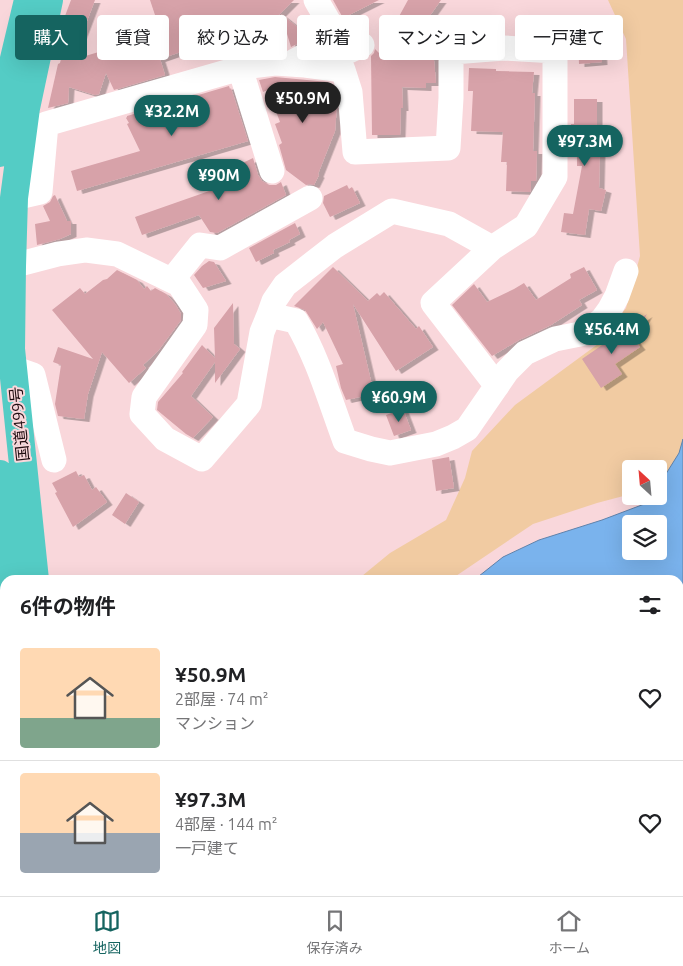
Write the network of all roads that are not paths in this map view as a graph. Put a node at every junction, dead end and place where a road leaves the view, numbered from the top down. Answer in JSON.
{"nodes":[{"id":1,"x":28,"y":0,"type":"edge"},
{"id":2,"x":49,"y":0,"type":"edge"},
{"id":3,"x":316,"y":0,"type":"edge"},
{"id":4,"x":325,"y":15,"type":"edge"},
{"id":5,"x":297,"y":60,"type":"edge"},
{"id":6,"x":289,"y":64,"type":"junction"},
{"id":7,"x":240,"y":68,"type":"junction"},
{"id":8,"x":0,"y":153,"type":"edge"},
{"id":9,"x":272,"y":171,"type":"dead end"},
{"id":10,"x":14,"y":198,"type":"junction"},
{"id":11,"x":310,"y":198,"type":"dead end"},
{"id":12,"x":492,"y":248,"type":"junction"},
{"id":13,"x":12,"y":266,"type":"junction"},
{"id":14,"x":626,"y":271,"type":"dead end"},
{"id":15,"x":172,"y":280,"type":"junction"},
{"id":16,"x":269,"y":315,"type":"junction"},
{"id":17,"x":13,"y":368,"type":"junction"},
{"id":18,"x":497,"y":386,"type":"junction"},
{"id":19,"x":54,"y":460,"type":"dead end"},
{"id":20,"x":0,"y":474,"type":"edge"},
{"id":21,"x":8,"y":575,"type":"edge"},
{"id":22,"x":34,"y":575,"type":"edge"}],
"edges":[{"from":1,"to":8,"type":"highway"},
{"from":2,"to":10,"type":"highway","name":"国道499号"},
{"from":3,"to":4,"type":"street"},
{"from":5,"to":6,"type":"street"},
{"from":6,"to":7,"type":"street"},
{"from":6,"to":12,"type":"street"},
{"from":7,"to":9,"type":"street"},
{"from":7,"to":10,"type":"street"},
{"from":10,"to":13,"type":"highway","name":"国道499号"},
{"from":11,"to":15,"type":"street"},
{"from":12,"to":16,"type":"street"},
{"from":12,"to":18,"type":"street"},
{"from":13,"to":15,"type":"street"},
{"from":13,"to":17,"type":"highway","name":"国道499号"},
{"from":14,"to":18,"type":"street"},
{"from":15,"to":16,"type":"street"},
{"from":16,"to":18,"type":"street"},
{"from":17,"to":19,"type":"street"},
{"from":17,"to":22,"type":"highway","name":"国道499号"},
{"from":20,"to":21,"type":"highway","name":"国道499号"}]}
